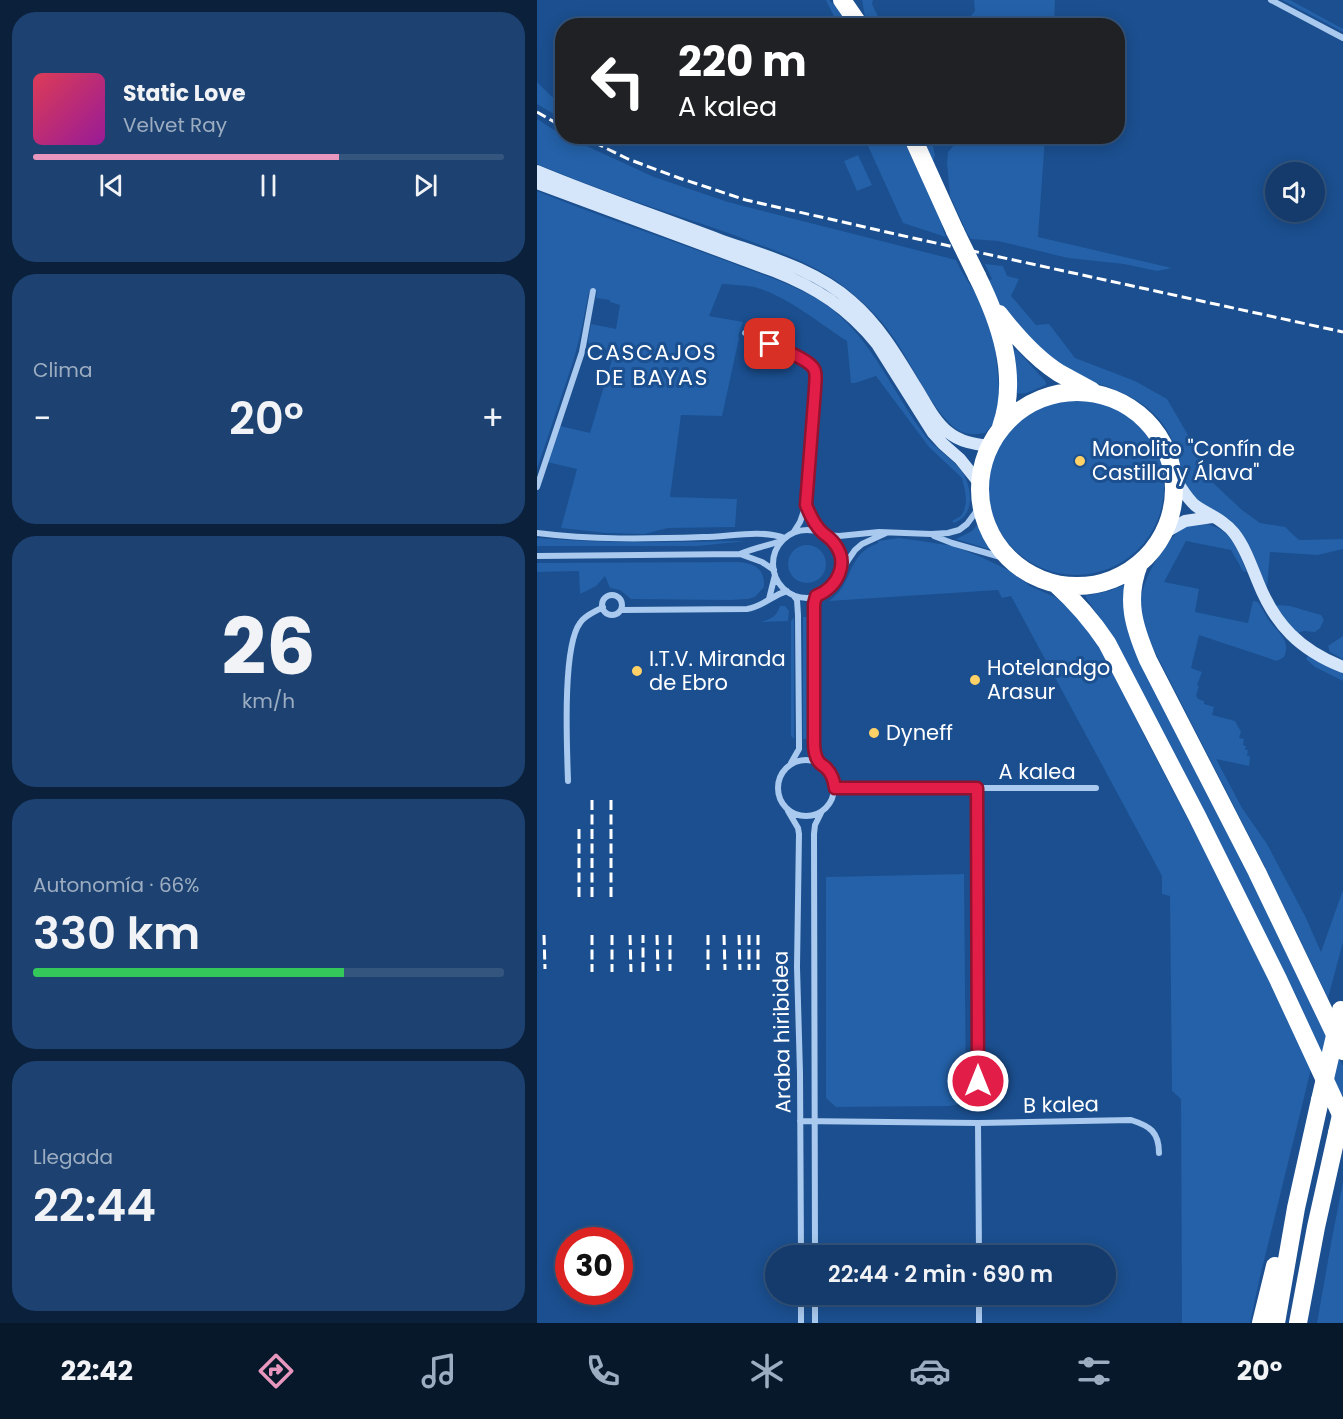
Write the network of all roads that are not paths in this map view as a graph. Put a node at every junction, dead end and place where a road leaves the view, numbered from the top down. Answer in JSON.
{"nodes":[{"id":1,"x":842,"y":0,"type":"edge"},
{"id":2,"x":858,"y":0,"type":"edge"},
{"id":3,"x":1271,"y":0,"type":"edge"},
{"id":4,"x":855,"y":18,"type":"edge"},
{"id":5,"x":860,"y":18,"type":"edge"},
{"id":6,"x":1343,"y":38,"type":"edge"},
{"id":7,"x":916,"y":144,"type":"edge"},
{"id":8,"x":537,"y":171,"type":"edge"},
{"id":9,"x":537,"y":183,"type":"edge"},
{"id":10,"x":593,"y":291,"type":"dead end"},
{"id":11,"x":990,"y":303,"type":"junction"},
{"id":12,"x":745,"y":333,"type":"dead end"},
{"id":13,"x":1096,"y":393,"type":"junction"},
{"id":14,"x":1001,"y":429,"type":"junction"},
{"id":15,"x":990,"y":446,"type":"junction"},
{"id":16,"x":1174,"y":477,"type":"junction"},
{"id":17,"x":980,"y":484,"type":"junction"},
{"id":18,"x":537,"y":487,"type":"edge"},
{"id":19,"x":806,"y":505,"type":"junction"},
{"id":20,"x":981,"y":506,"type":"junction"},
{"id":21,"x":1212,"y":517,"type":"junction"},
{"id":22,"x":537,"y":533,"type":"edge"},
{"id":23,"x":793,"y":533,"type":"junction"},
{"id":24,"x":886,"y":533,"type":"junction"},
{"id":25,"x":1164,"y":533,"type":"junction"},
{"id":26,"x":824,"y":534,"type":"junction"},
{"id":27,"x":931,"y":534,"type":"junction"},
{"id":28,"x":783,"y":540,"type":"junction"},
{"id":29,"x":740,"y":554,"type":"junction"},
{"id":30,"x":537,"y":556,"type":"edge"},
{"id":31,"x":1011,"y":560,"type":"junction"},
{"id":32,"x":1139,"y":564,"type":"junction"},
{"id":33,"x":774,"y":572,"type":"junction"},
{"id":34,"x":840,"y":572,"type":"junction"},
{"id":35,"x":1056,"y":584,"type":"junction"},
{"id":36,"x":790,"y":593,"type":"junction"},
{"id":37,"x":816,"y":596,"type":"junction"},
{"id":38,"x":769,"y":599,"type":"junction"},
{"id":39,"x":622,"y":602,"type":"junction"},
{"id":40,"x":601,"y":609,"type":"junction"},
{"id":41,"x":632,"y":609,"type":"junction"},
{"id":42,"x":621,"y":610,"type":"junction"},
{"id":43,"x":1343,"y":667,"type":"edge"},
{"id":44,"x":819,"y":763,"type":"junction"},
{"id":45,"x":791,"y":764,"type":"junction"},
{"id":46,"x":568,"y":781,"type":"dead end"},
{"id":47,"x":835,"y":788,"type":"junction"},
{"id":48,"x":977,"y":788,"type":"junction"},
{"id":49,"x":1096,"y":788,"type":"dead end"},
{"id":50,"x":788,"y":811,"type":"junction"},
{"id":51,"x":821,"y":813,"type":"junction"},
{"id":52,"x":1342,"y":1005,"type":"edge"},
{"id":53,"x":1343,"y":1051,"type":"edge"},
{"id":54,"x":978,"y":1104,"type":"dead end"},
{"id":55,"x":1343,"y":1106,"type":"edge"},
{"id":56,"x":800,"y":1121,"type":"junction"},
{"id":57,"x":815,"y":1121,"type":"junction"},
{"id":58,"x":978,"y":1123,"type":"junction"},
{"id":59,"x":1340,"y":1126,"type":"edge"},
{"id":60,"x":1159,"y":1153,"type":"dead end"},
{"id":61,"x":1296,"y":1208,"type":"junction"},
{"id":62,"x":801,"y":1245,"type":"edge"},
{"id":63,"x":815,"y":1245,"type":"edge"},
{"id":64,"x":979,"y":1245,"type":"edge"},
{"id":65,"x":801,"y":1305,"type":"edge"},
{"id":66,"x":815,"y":1305,"type":"edge"},
{"id":67,"x":979,"y":1305,"type":"edge"},
{"id":68,"x":1300,"y":1318,"type":"edge"},
{"id":69,"x":801,"y":1323,"type":"edge"},
{"id":70,"x":815,"y":1323,"type":"edge"},
{"id":71,"x":979,"y":1323,"type":"edge"},
{"id":72,"x":1261,"y":1323,"type":"edge"},
{"id":73,"x":1276,"y":1323,"type":"edge"}],
"edges":[{"from":1,"to":4,"type":"highway"},
{"from":2,"to":5,"type":"highway"},
{"from":3,"to":6,"type":"street"},
{"from":7,"to":11,"type":"highway","bridge":true},
{"from":8,"to":15,"type":"street"},
{"from":9,"to":17,"type":"street"},
{"from":10,"to":18,"type":"street"},
{"from":11,"to":13,"type":"highway"},
{"from":11,"to":14,"type":"highway"},
{"from":12,"to":19,"type":"street"},
{"from":13,"to":14,"type":"highway"},
{"from":13,"to":16,"type":"highway"},
{"from":14,"to":15,"type":"highway"},
{"from":15,"to":17,"type":"highway"},
{"from":16,"to":21,"type":"street"},
{"from":16,"to":25,"type":"highway"},
{"from":17,"to":20,"type":"highway"},
{"from":19,"to":23,"type":"street"},
{"from":19,"to":26,"type":"street"},
{"from":20,"to":27,"type":"street"},
{"from":20,"to":31,"type":"highway"},
{"from":21,"to":25,"type":"street"},
{"from":21,"to":43,"type":"street"},
{"from":22,"to":28,"type":"street"},
{"from":23,"to":26,"type":"street"},
{"from":23,"to":28,"type":"street"},
{"from":24,"to":26,"type":"street"},
{"from":24,"to":27,"type":"street"},
{"from":24,"to":34,"type":"street"},
{"from":25,"to":32,"type":"highway"},
{"from":26,"to":34,"type":"street"},
{"from":27,"to":31,"type":"street"},
{"from":28,"to":29,"type":"street"},
{"from":28,"to":33,"type":"street"},
{"from":29,"to":30,"type":"street"},
{"from":29,"to":33,"type":"street"},
{"from":31,"to":35,"type":"highway"},
{"from":32,"to":35,"type":"highway"},
{"from":32,"to":53,"type":"highway"},
{"from":33,"to":36,"type":"street"},
{"from":33,"to":38,"type":"street"},
{"from":34,"to":37,"type":"street"},
{"from":35,"to":59,"type":"highway"},
{"from":36,"to":37,"type":"street"},
{"from":36,"to":38,"type":"street"},
{"from":36,"to":45,"type":"street"},
{"from":37,"to":44,"type":"street"},
{"from":38,"to":41,"type":"street"},
{"from":39,"to":40,"type":"street"},
{"from":39,"to":41,"type":"street"},
{"from":39,"to":42,"type":"street"},
{"from":40,"to":42,"type":"street"},
{"from":40,"to":46,"type":"street"},
{"from":41,"to":42,"type":"street"},
{"from":44,"to":45,"type":"street"},
{"from":44,"to":47,"type":"street"},
{"from":45,"to":50,"type":"street"},
{"from":47,"to":48,"type":"street","name":"A kalea"},
{"from":47,"to":51,"type":"street"},
{"from":48,"to":49,"type":"street","name":"A kalea"},
{"from":48,"to":54,"type":"street"},
{"from":50,"to":51,"type":"street"},
{"from":50,"to":56,"type":"street","name":"Araba hiribidea"},
{"from":51,"to":57,"type":"street","name":"Araba hiribidea"},
{"from":52,"to":61,"type":"highway","bridge":true},
{"from":55,"to":59,"type":"highway","bridge":true},
{"from":56,"to":57,"type":"street","name":"B kalea"},
{"from":56,"to":62,"type":"street","name":"Araba hiribidea"},
{"from":57,"to":58,"type":"street","name":"B kalea"},
{"from":57,"to":63,"type":"street","name":"Araba hiribidea"},
{"from":58,"to":60,"type":"street","name":"B kalea"},
{"from":58,"to":64,"type":"street"},
{"from":59,"to":68,"type":"highway"},
{"from":61,"to":72,"type":"highway"},
{"from":61,"to":73,"type":"highway"},
{"from":65,"to":69,"type":"street"},
{"from":66,"to":70,"type":"street"},
{"from":67,"to":71,"type":"street"}]}
